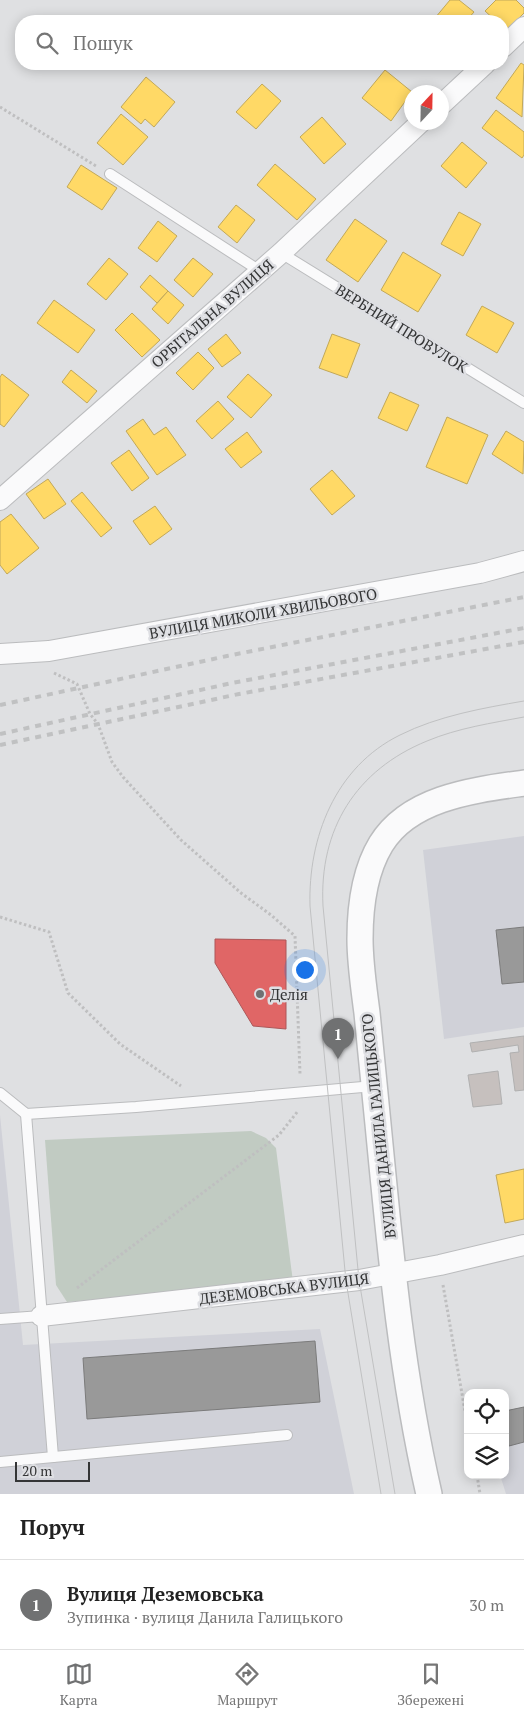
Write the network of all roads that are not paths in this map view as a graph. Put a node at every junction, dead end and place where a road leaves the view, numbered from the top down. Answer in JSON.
{"nodes":[{"id":1,"x":524,"y":27,"type":"edge"},
{"id":2,"x":509,"y":41,"type":"edge"},
{"id":3,"x":479,"y":70,"type":"edge"},
{"id":4,"x":449,"y":97,"type":"edge"},
{"id":5,"x":412,"y":130,"type":"edge"},
{"id":6,"x":110,"y":174,"type":"road end"},
{"id":7,"x":281,"y":253,"type":"junction"},
{"id":8,"x":260,"y":272,"type":"junction"},
{"id":9,"x":524,"y":403,"type":"edge"},
{"id":10,"x":0,"y":500,"type":"edge"},
{"id":11,"x":524,"y":561,"type":"edge"},
{"id":12,"x":0,"y":654,"type":"edge"},
{"id":13,"x":524,"y":783,"type":"edge"},
{"id":14,"x":374,"y":1086,"type":"junction"},
{"id":15,"x":0,"y":1093,"type":"edge"},
{"id":16,"x":26,"y":1114,"type":"junction"},
{"id":17,"x":524,"y":1245,"type":"edge"},
{"id":18,"x":392,"y":1274,"type":"junction"},
{"id":19,"x":41,"y":1316,"type":"junction"},
{"id":20,"x":0,"y":1319,"type":"edge"},
{"id":21,"x":287,"y":1435,"type":"dead end"},
{"id":22,"x":53,"y":1457,"type":"junction"},
{"id":23,"x":0,"y":1462,"type":"edge"},
{"id":24,"x":429,"y":1494,"type":"edge"}],
"edges":[{"from":1,"to":2,"type":"street"},
{"from":3,"to":4,"type":"street"},
{"from":5,"to":7,"type":"street","name":"ОРБІТАЛЬНА ВУЛИЦЯ"},
{"from":6,"to":8,"type":"lane"},
{"from":7,"to":8,"type":"street","name":"ОРБІТАЛЬНА ВУЛИЦЯ"},
{"from":7,"to":9,"type":"lane","name":"ВЕРБНИЙ ПРОВУЛОК"},
{"from":8,"to":10,"type":"street","name":"ОРБІТАЛЬНА ВУЛИЦЯ"},
{"from":11,"to":12,"type":"street","name":"ВУЛИЦЯ МИКОЛИ ХВИЛЬОВОГО"},
{"from":13,"to":14,"type":"street","name":"ВУЛИЦЯ ДАНИЛА ГАЛИЦЬКОГО"},
{"from":14,"to":16,"type":"lane"},
{"from":14,"to":18,"type":"street","name":"ВУЛИЦЯ ДАНИЛА ГАЛИЦЬКОГО"},
{"from":15,"to":16,"type":"lane"},
{"from":16,"to":19,"type":"lane"},
{"from":17,"to":18,"type":"street","name":"ДЕЗЕМОВСЬКА ВУЛИЦЯ"},
{"from":18,"to":19,"type":"street","name":"ДЕЗЕМОВСЬКА ВУЛИЦЯ"},
{"from":18,"to":24,"type":"street","name":"ВУЛИЦЯ ДАНИЛА ГАЛИЦЬКОГО"},
{"from":19,"to":20,"type":"lane"},
{"from":19,"to":22,"type":"lane"},
{"from":21,"to":22,"type":"lane"},
{"from":22,"to":23,"type":"lane"}]}
